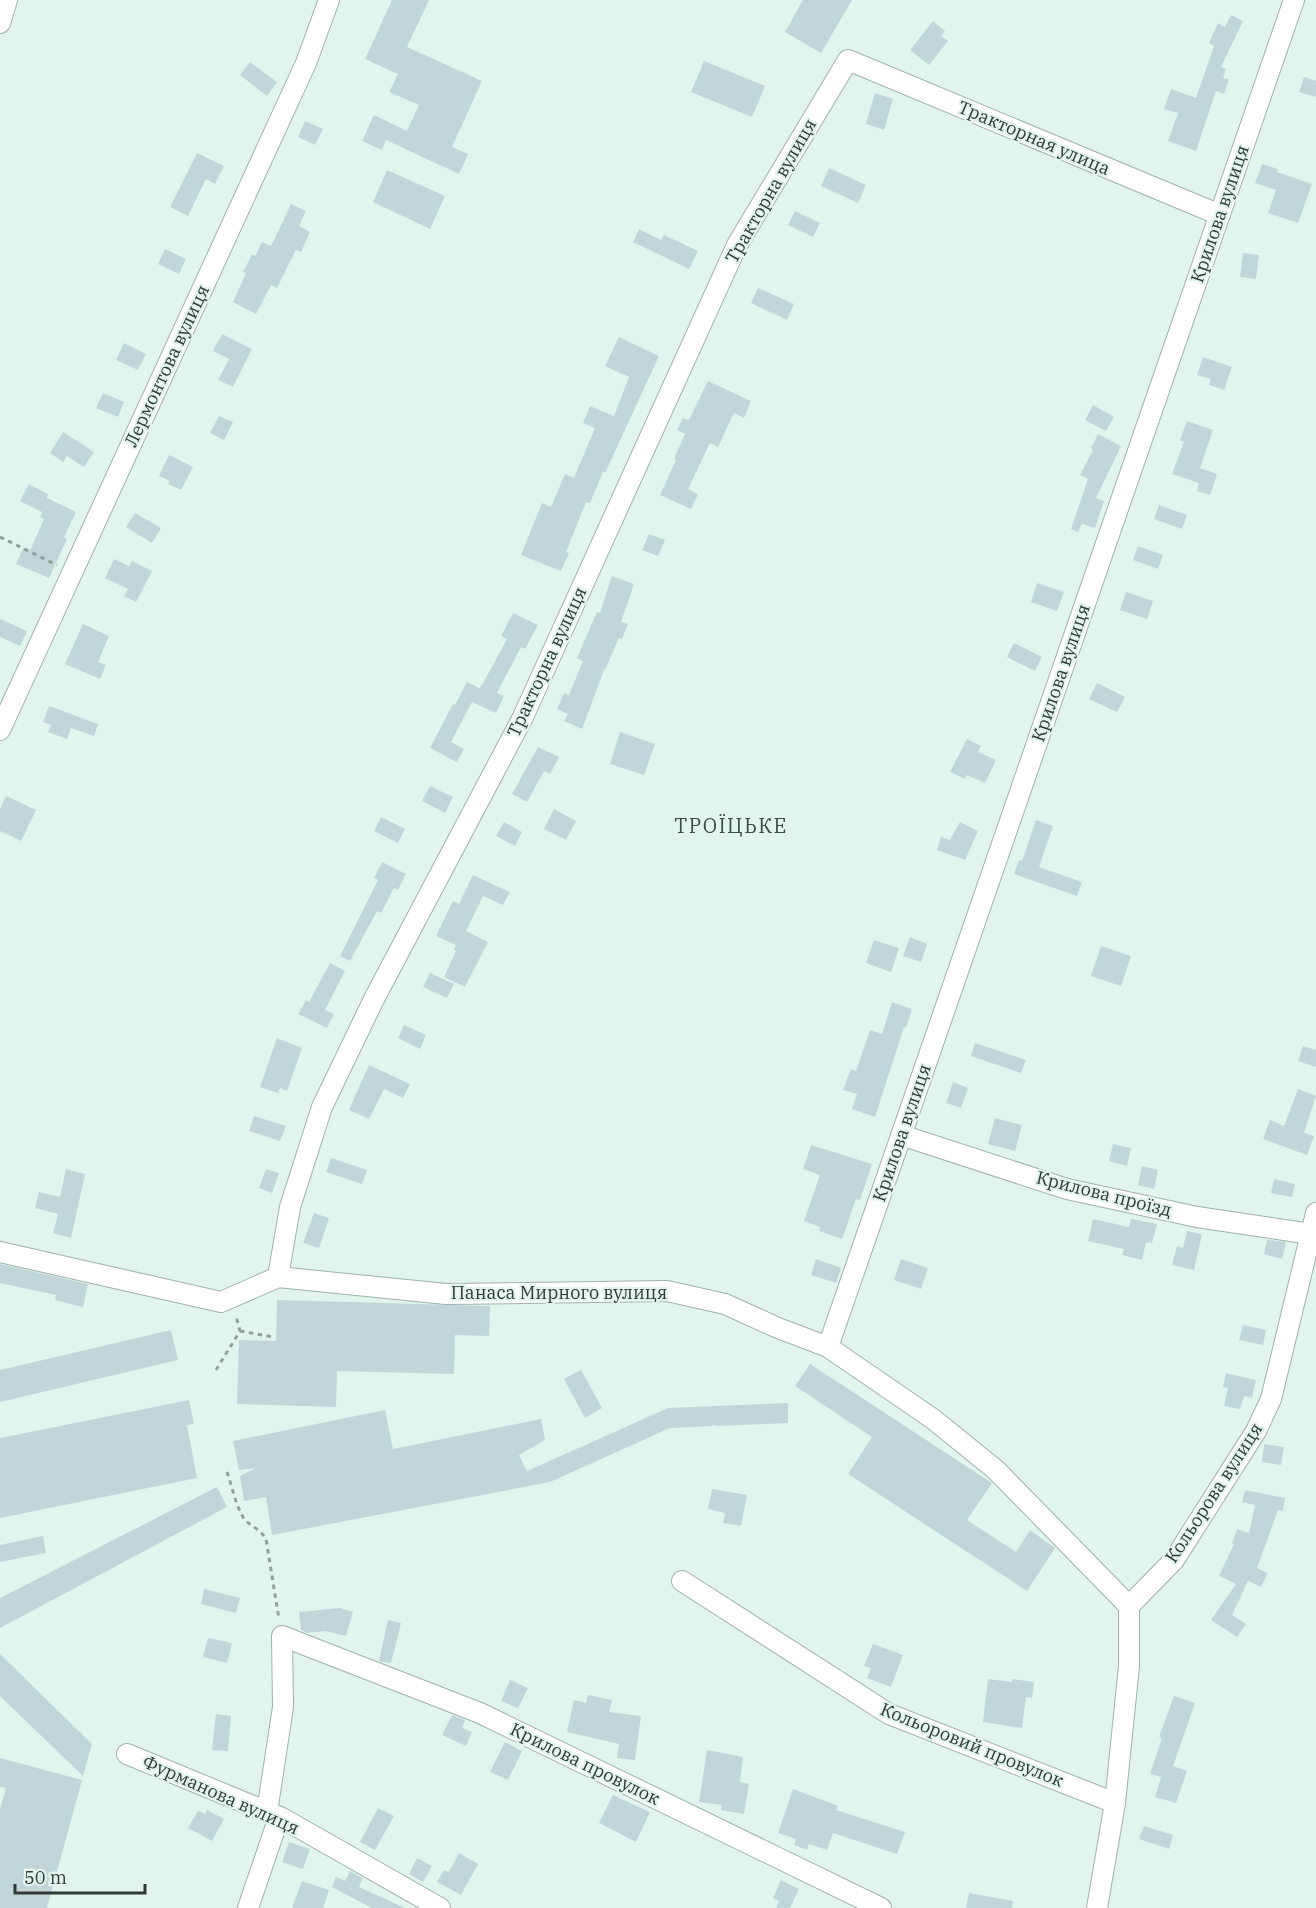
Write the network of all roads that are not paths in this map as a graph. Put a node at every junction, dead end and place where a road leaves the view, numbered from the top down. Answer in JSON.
{"nodes":[{"id":1,"x":7,"y":0,"type":"edge"},
{"id":2,"x":329,"y":0,"type":"edge"},
{"id":3,"x":1294,"y":0,"type":"edge"},
{"id":4,"x":0,"y":23,"type":"edge"},
{"id":5,"x":848,"y":60,"type":"joint"},
{"id":6,"x":1220,"y":215,"type":"junction"},
{"id":7,"x":0,"y":730,"type":"edge"},
{"id":8,"x":902,"y":1135,"type":"junction"},
{"id":9,"x":1316,"y":1213,"type":"edge"},
{"id":10,"x":1311,"y":1234,"type":"junction"},
{"id":11,"x":0,"y":1252,"type":"edge"},
{"id":12,"x":278,"y":1277,"type":"junction"},
{"id":13,"x":828,"y":1347,"type":"junction"},
{"id":14,"x":682,"y":1581,"type":"dead end"},
{"id":15,"x":1129,"y":1606,"type":"junction"},
{"id":16,"x":126,"y":1754,"type":"dead end"},
{"id":17,"x":1115,"y":1803,"type":"junction"},
{"id":18,"x":273,"y":1815,"type":"junction"},
{"id":19,"x":248,"y":1908,"type":"edge"},
{"id":20,"x":440,"y":1908,"type":"edge"},
{"id":21,"x":880,"y":1908,"type":"edge"},
{"id":22,"x":1097,"y":1908,"type":"edge"}],
"edges":[{"from":1,"to":4,"type":"street"},
{"from":2,"to":7,"type":"street","name":"Лермонтова вулиця"},
{"from":3,"to":6,"type":"street","name":"Крилова вулиця"},
{"from":5,"to":6,"type":"street","name":"Тракторная улица"},
{"from":5,"to":12,"type":"street","name":"Тракторна вулиця"},
{"from":6,"to":8,"type":"street","name":"Крилова вулиця"},
{"from":8,"to":10,"type":"street","name":"Крилова проїзд"},
{"from":8,"to":13,"type":"street","name":"Крилова вулиця"},
{"from":9,"to":10,"type":"street","name":"Кольорова вулиця"},
{"from":10,"to":15,"type":"street","name":"Кольорова вулиця"},
{"from":11,"to":12,"type":"street","name":"Панаса Мирного вулиця"},
{"from":12,"to":13,"type":"street","name":"Панаса Мирного вулиця"},
{"from":13,"to":15,"type":"street","name":"Панаса Мирного вулиця"},
{"from":14,"to":17,"type":"street","name":"Кольоровий провулок"},
{"from":15,"to":17,"type":"street"},
{"from":16,"to":18,"type":"street","name":"Фурманова вулиця"},
{"from":17,"to":22,"type":"street"},
{"from":18,"to":19,"type":"street"},
{"from":18,"to":20,"type":"street","name":"Фурманова вулиця"},
{"from":18,"to":21,"type":"street","name":"Крилова провулок"}]}
